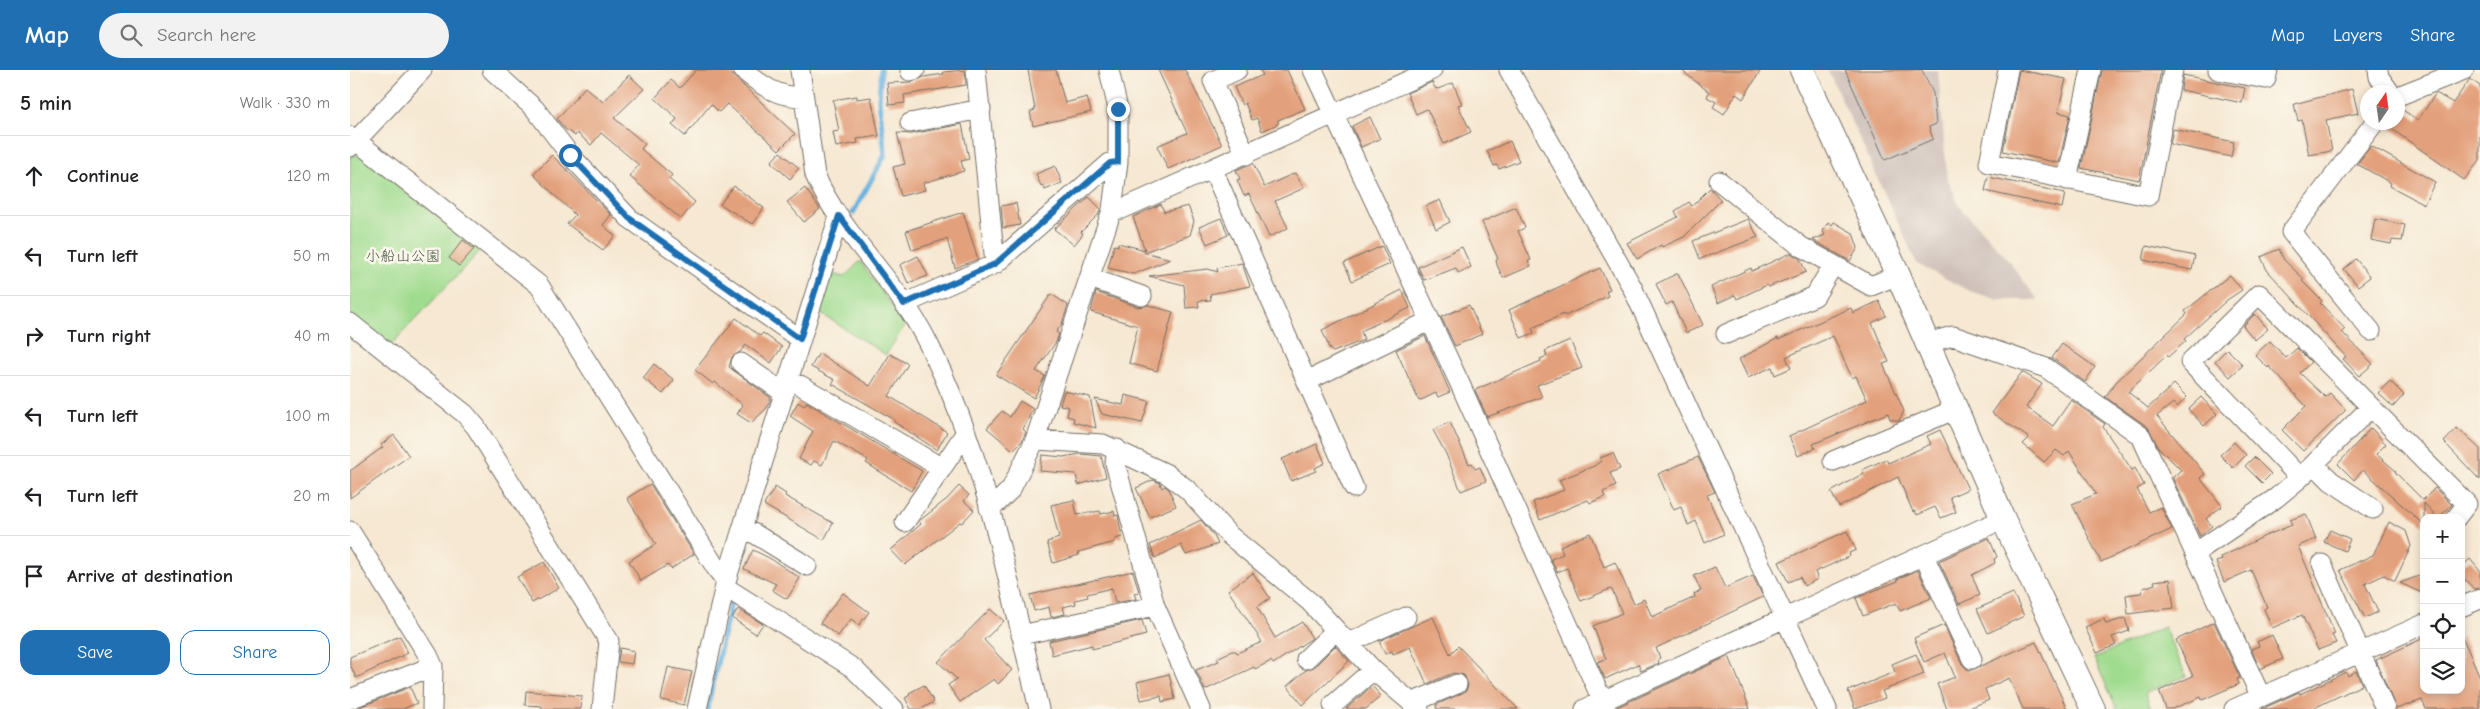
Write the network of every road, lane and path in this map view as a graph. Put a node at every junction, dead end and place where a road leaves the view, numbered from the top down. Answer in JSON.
{"nodes":[{"id":1,"x":422,"y":70,"type":"edge"},
{"id":2,"x":492,"y":70,"type":"edge"},
{"id":3,"x":743,"y":70,"type":"edge"},
{"id":4,"x":800,"y":70,"type":"edge"},
{"id":5,"x":976,"y":70,"type":"edge"},
{"id":6,"x":1110,"y":70,"type":"edge"},
{"id":7,"x":1237,"y":70,"type":"edge"},
{"id":8,"x":1313,"y":70,"type":"edge"},
{"id":9,"x":1432,"y":70,"type":"edge"},
{"id":10,"x":1509,"y":70,"type":"edge"},
{"id":11,"x":1802,"y":70,"type":"edge"},
{"id":12,"x":2008,"y":70,"type":"edge"},
{"id":13,"x":2091,"y":70,"type":"edge"},
{"id":14,"x":2173,"y":70,"type":"edge"},
{"id":15,"x":2218,"y":70,"type":"edge"},
{"id":16,"x":2268,"y":70,"type":"edge"},
{"id":17,"x":2378,"y":70,"type":"edge"},
{"id":18,"x":2464,"y":70,"type":"edge"},
{"id":19,"x":2385,"y":85,"type":"edge"},
{"id":20,"x":2405,"y":93,"type":"edge"},
{"id":21,"x":803,"y":97,"type":"junction"},
{"id":22,"x":980,"y":109,"type":"junction"},
{"id":23,"x":1333,"y":115,"type":"junction"},
{"id":24,"x":910,"y":123,"type":"dead end"},
{"id":25,"x":2369,"y":130,"type":"edge"},
{"id":26,"x":352,"y":141,"type":"edge"},
{"id":27,"x":1246,"y":155,"type":"junction"},
{"id":28,"x":1118,"y":162,"type":"junction"},
{"id":29,"x":1213,"y":170,"type":"junction"},
{"id":30,"x":2067,"y":180,"type":"junction"},
{"id":31,"x":1719,"y":181,"type":"dead end"},
{"id":32,"x":1112,"y":210,"type":"junction"},
{"id":33,"x":839,"y":216,"type":"junction"},
{"id":34,"x":995,"y":264,"type":"junction"},
{"id":35,"x":1833,"y":265,"type":"junction"},
{"id":36,"x":1898,"y":275,"type":"junction"},
{"id":37,"x":1090,"y":278,"type":"junction"},
{"id":38,"x":1142,"y":296,"type":"dead end"},
{"id":39,"x":904,"y":304,"type":"junction"},
{"id":40,"x":1429,"y":321,"type":"junction"},
{"id":41,"x":350,"y":323,"type":"edge"},
{"id":42,"x":2371,"y":331,"type":"dead end"},
{"id":43,"x":1726,"y":334,"type":"dead end"},
{"id":44,"x":800,"y":339,"type":"junction"},
{"id":45,"x":1928,"y":343,"type":"junction"},
{"id":46,"x":740,"y":363,"type":"dead end"},
{"id":47,"x":1307,"y":381,"type":"junction"},
{"id":48,"x":790,"y":387,"type":"junction"},
{"id":49,"x":2370,"y":408,"type":"junction"},
{"id":50,"x":1956,"y":409,"type":"junction"},
{"id":51,"x":966,"y":432,"type":"junction"},
{"id":52,"x":1035,"y":440,"type":"junction"},
{"id":53,"x":1117,"y":449,"type":"junction"},
{"id":54,"x":1833,"y":461,"type":"dead end"},
{"id":55,"x":2314,"y":464,"type":"junction"},
{"id":56,"x":942,"y":468,"type":"junction"},
{"id":57,"x":2300,"y":478,"type":"junction"},
{"id":58,"x":1354,"y":488,"type":"dead end"},
{"id":59,"x":989,"y":508,"type":"junction"},
{"id":60,"x":2373,"y":509,"type":"dead end"},
{"id":61,"x":2459,"y":514,"type":"edge"},
{"id":62,"x":2003,"y":519,"type":"junction"},
{"id":63,"x":904,"y":522,"type":"dead end"},
{"id":64,"x":350,"y":531,"type":"edge"},
{"id":65,"x":749,"y":531,"type":"junction"},
{"id":66,"x":2195,"y":553,"type":"junction"},
{"id":67,"x":1924,"y":556,"type":"junction"},
{"id":68,"x":2322,"y":564,"type":"dead end"},
{"id":69,"x":808,"y":566,"type":"dead end"},
{"id":70,"x":730,"y":587,"type":"junction"},
{"id":71,"x":2480,"y":598,"type":"edge"},
{"id":72,"x":2465,"y":605,"type":"edge"},
{"id":73,"x":1155,"y":606,"type":"junction"},
{"id":74,"x":1406,"y":617,"type":"dead end"},
{"id":75,"x":1785,"y":619,"type":"junction"},
{"id":76,"x":2420,"y":626,"type":"edge"},
{"id":77,"x":1021,"y":634,"type":"junction"},
{"id":78,"x":1342,"y":636,"type":"junction"},
{"id":79,"x":2361,"y":653,"type":"junction"},
{"id":80,"x":1306,"y":659,"type":"dead end"},
{"id":81,"x":1972,"y":659,"type":"dead end"},
{"id":82,"x":433,"y":666,"type":"junction"},
{"id":83,"x":1373,"y":670,"type":"junction"},
{"id":84,"x":1457,"y":684,"type":"dead end"},
{"id":85,"x":2261,"y":697,"type":"junction"},
{"id":86,"x":350,"y":700,"type":"edge"},
{"id":87,"x":1333,"y":705,"type":"dead end"},
{"id":88,"x":1604,"y":705,"type":"edge"},
{"id":89,"x":1415,"y":706,"type":"edge"},
{"id":90,"x":432,"y":709,"type":"edge"},
{"id":91,"x":602,"y":709,"type":"edge"},
{"id":92,"x":697,"y":709,"type":"edge"},
{"id":93,"x":894,"y":709,"type":"edge"},
{"id":94,"x":1039,"y":709,"type":"edge"},
{"id":95,"x":1201,"y":709,"type":"edge"},
{"id":96,"x":1585,"y":709,"type":"edge"},
{"id":97,"x":1827,"y":709,"type":"edge"},
{"id":98,"x":2093,"y":709,"type":"edge"},
{"id":99,"x":2234,"y":709,"type":"edge"},
{"id":100,"x":2385,"y":709,"type":"edge"}],
"edges":[{"from":1,"to":26,"type":"street"},
{"from":2,"to":44,"type":"street"},
{"from":3,"to":21,"type":"street"},
{"from":4,"to":21,"type":"street"},
{"from":5,"to":22,"type":"street"},
{"from":6,"to":28,"type":"street"},
{"from":7,"to":27,"type":"street"},
{"from":8,"to":23,"type":"street"},
{"from":9,"to":23,"type":"street"},
{"from":10,"to":75,"type":"street"},
{"from":11,"to":36,"type":"street"},
{"from":12,"to":30,"type":"street"},
{"from":13,"to":30,"type":"street"},
{"from":14,"to":30,"type":"street"},
{"from":15,"to":16,"type":"street"},
{"from":17,"to":19,"type":"street"},
{"from":18,"to":20,"type":"street"},
{"from":21,"to":33,"type":"street"},
{"from":22,"to":24,"type":"street"},
{"from":22,"to":34,"type":"street"},
{"from":23,"to":27,"type":"street"},
{"from":23,"to":40,"type":"street"},
{"from":25,"to":42,"type":"street"},
{"from":26,"to":70,"type":"street"},
{"from":27,"to":29,"type":"street"},
{"from":28,"to":32,"type":"street"},
{"from":28,"to":34,"type":"street"},
{"from":29,"to":32,"type":"street"},
{"from":29,"to":47,"type":"street"},
{"from":31,"to":35,"type":"street"},
{"from":32,"to":37,"type":"street"},
{"from":33,"to":39,"type":"street"},
{"from":33,"to":44,"type":"street"},
{"from":34,"to":39,"type":"street"},
{"from":35,"to":36,"type":"street"},
{"from":35,"to":43,"type":"street"},
{"from":36,"to":45,"type":"street"},
{"from":37,"to":38,"type":"street"},
{"from":37,"to":52,"type":"street"},
{"from":39,"to":51,"type":"street"},
{"from":40,"to":47,"type":"street"},
{"from":40,"to":88,"type":"street"},
{"from":41,"to":91,"type":"street"},
{"from":44,"to":48,"type":"street"},
{"from":45,"to":50,"type":"street"},
{"from":45,"to":66,"type":"street"},
{"from":46,"to":48,"type":"street"},
{"from":47,"to":58,"type":"street"},
{"from":48,"to":56,"type":"street"},
{"from":48,"to":65,"type":"street"},
{"from":49,"to":55,"type":"street"},
{"from":49,"to":57,"type":"street"},
{"from":49,"to":61,"type":"street"},
{"from":50,"to":54,"type":"street"},
{"from":50,"to":62,"type":"street"},
{"from":51,"to":56,"type":"street"},
{"from":51,"to":59,"type":"street"},
{"from":52,"to":53,"type":"street"},
{"from":52,"to":59,"type":"street"},
{"from":53,"to":73,"type":"street"},
{"from":53,"to":78,"type":"street"},
{"from":55,"to":57,"type":"street"},
{"from":55,"to":60,"type":"street"},
{"from":56,"to":63,"type":"street"},
{"from":57,"to":66,"type":"street"},
{"from":59,"to":77,"type":"street"},
{"from":62,"to":67,"type":"street"},
{"from":62,"to":98,"type":"street"},
{"from":64,"to":82,"type":"street"},
{"from":65,"to":69,"type":"street"},
{"from":65,"to":70,"type":"street"},
{"from":66,"to":85,"type":"street"},
{"from":67,"to":75,"type":"street"},
{"from":67,"to":81,"type":"street"},
{"from":68,"to":79,"type":"street"},
{"from":70,"to":92,"type":"street"},
{"from":70,"to":93,"type":"street"},
{"from":71,"to":72,"type":"street"},
{"from":73,"to":77,"type":"street"},
{"from":73,"to":95,"type":"street"},
{"from":74,"to":78,"type":"street"},
{"from":75,"to":88,"type":"street"},
{"from":75,"to":97,"type":"street"},
{"from":76,"to":79,"type":"street"},
{"from":77,"to":94,"type":"street"},
{"from":78,"to":80,"type":"street"},
{"from":78,"to":83,"type":"street"},
{"from":79,"to":85,"type":"street"},
{"from":79,"to":100,"type":"street"},
{"from":82,"to":86,"type":"street"},
{"from":82,"to":90,"type":"street"},
{"from":83,"to":87,"type":"street"},
{"from":83,"to":89,"type":"street"},
{"from":84,"to":89,"type":"street"},
{"from":85,"to":99,"type":"street"},
{"from":88,"to":96,"type":"street"}]}
